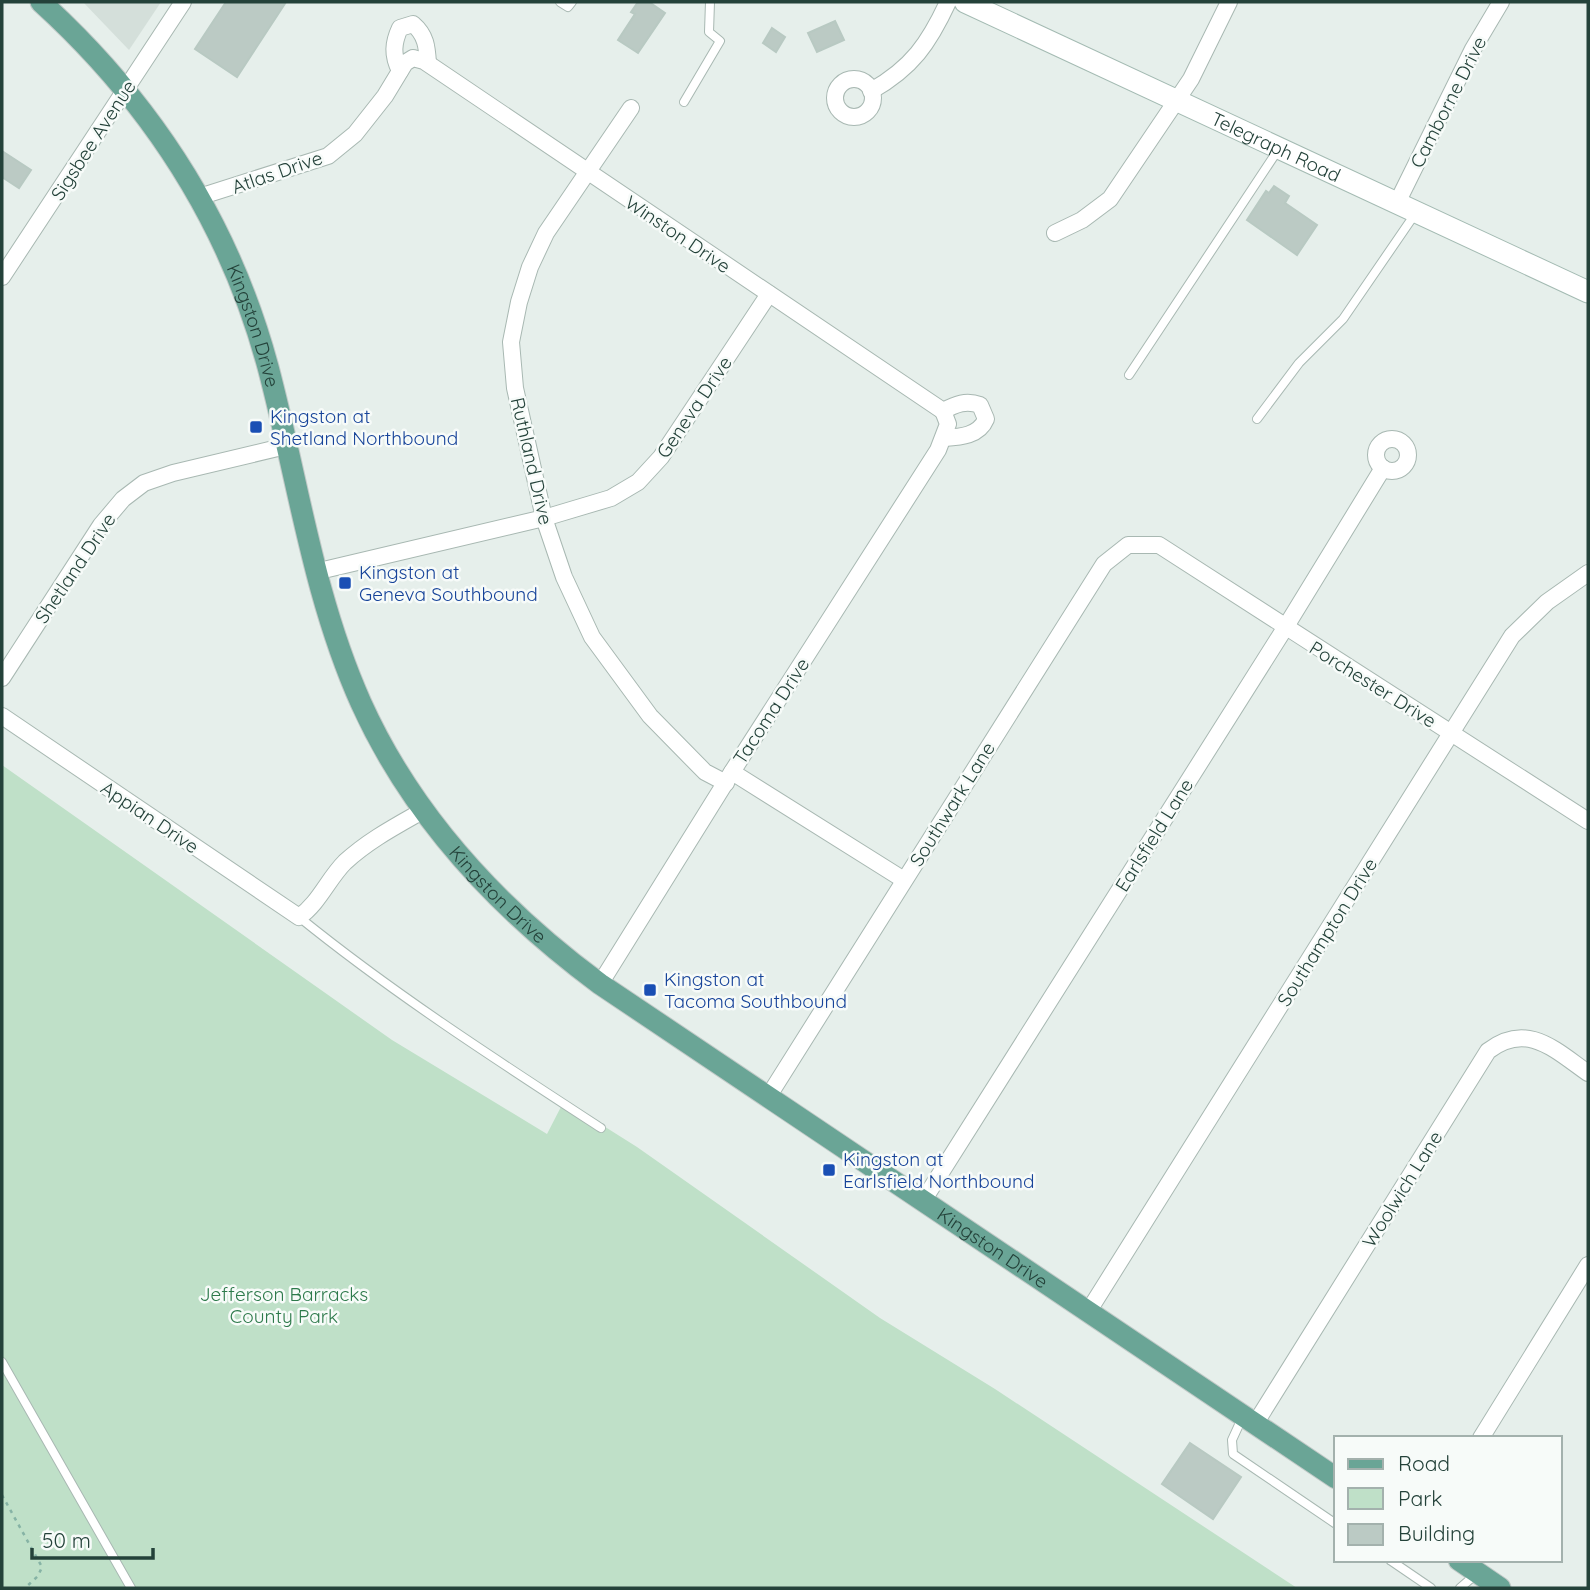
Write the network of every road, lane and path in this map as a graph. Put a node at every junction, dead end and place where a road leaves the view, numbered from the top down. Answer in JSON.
{"nodes":[{"id":1,"x":41,"y":2,"type":"edge"},
{"id":2,"x":183,"y":2,"type":"edge"},
{"id":3,"x":560,"y":2,"type":"edge"},
{"id":4,"x":572,"y":2,"type":"edge"},
{"id":5,"x":710,"y":2,"type":"edge"},
{"id":6,"x":948,"y":2,"type":"edge"},
{"id":7,"x":965,"y":2,"type":"edge"},
{"id":8,"x":1230,"y":2,"type":"edge"},
{"id":9,"x":1501,"y":2,"type":"edge"},
{"id":10,"x":421,"y":61,"type":"junction"},
{"id":11,"x":400,"y":71,"type":"junction"},
{"id":12,"x":126,"y":89,"type":"junction"},
{"id":13,"x":871,"y":90,"type":"dead end"},
{"id":14,"x":1176,"y":100,"type":"junction"},
{"id":15,"x":684,"y":102,"type":"dead end"},
{"id":16,"x":631,"y":108,"type":"dead end"},
{"id":17,"x":1280,"y":148,"type":"junction"},
{"id":18,"x":587,"y":173,"type":"junction"},
{"id":19,"x":199,"y":197,"type":"junction"},
{"id":20,"x":1407,"y":207,"type":"junction"},
{"id":21,"x":1055,"y":233,"type":"dead end"},
{"id":22,"x":2,"y":277,"type":"edge"},
{"id":23,"x":1588,"y":292,"type":"edge"},
{"id":24,"x":769,"y":294,"type":"junction"},
{"id":25,"x":1129,"y":375,"type":"dead end"},
{"id":26,"x":943,"y":411,"type":"junction"},
{"id":27,"x":1257,"y":419,"type":"dead end"},
{"id":28,"x":944,"y":438,"type":"junction"},
{"id":29,"x":286,"y":446,"type":"junction"},
{"id":30,"x":1384,"y":468,"type":"dead end"},
{"id":31,"x":544,"y":518,"type":"junction"},
{"id":32,"x":1159,"y":545,"type":"joint"},
{"id":33,"x":315,"y":572,"type":"junction"},
{"id":34,"x":1587,"y":577,"type":"edge"},
{"id":35,"x":1285,"y":628,"type":"junction"},
{"id":36,"x":2,"y":678,"type":"edge"},
{"id":37,"x":2,"y":716,"type":"edge"},
{"id":38,"x":1452,"y":733,"type":"junction"},
{"id":39,"x":729,"y":778,"type":"junction"},
{"id":40,"x":424,"y":810,"type":"junction"},
{"id":41,"x":1588,"y":821,"type":"edge"},
{"id":42,"x":904,"y":880,"type":"junction"},
{"id":43,"x":299,"y":917,"type":"junction"},
{"id":44,"x":600,"y":984,"type":"junction"},
{"id":45,"x":1588,"y":1073,"type":"edge"},
{"id":46,"x":768,"y":1097,"type":"junction"},
{"id":47,"x":601,"y":1128,"type":"dead end"},
{"id":48,"x":923,"y":1201,"type":"junction"},
{"id":49,"x":1588,"y":1265,"type":"edge"},
{"id":50,"x":1088,"y":1312,"type":"junction"},
{"id":51,"x":2,"y":1363,"type":"edge"},
{"id":52,"x":1249,"y":1420,"type":"junction"},
{"id":53,"x":1482,"y":1436,"type":"edge"},
{"id":54,"x":1334,"y":1477,"type":"edge"},
{"id":55,"x":2,"y":1495,"type":"edge"},
{"id":56,"x":1334,"y":1523,"type":"edge"},
{"id":57,"x":1393,"y":1562,"type":"edge"},
{"id":58,"x":1462,"y":1562,"type":"edge"},
{"id":59,"x":1477,"y":1573,"type":"junction"},
{"id":60,"x":25,"y":1588,"type":"edge"},
{"id":61,"x":131,"y":1588,"type":"edge"},
{"id":62,"x":1431,"y":1588,"type":"edge"},
{"id":63,"x":1460,"y":1588,"type":"edge"},
{"id":64,"x":1500,"y":1588,"type":"edge"}],
"edges":[{"from":1,"to":12,"type":"main road","name":"Kingston Drive"},
{"from":2,"to":12,"type":"street","name":"Sigsbee Avenue"},
{"from":3,"to":4,"type":"lane"},
{"from":5,"to":15,"type":"lane"},
{"from":6,"to":13,"type":"street"},
{"from":7,"to":14,"type":"main road","name":"Telegraph Road"},
{"from":8,"to":14,"type":"street"},
{"from":9,"to":20,"type":"street","name":"Camborne Drive"},
{"from":10,"to":11,"type":"street","name":"Atlas Drive"},
{"from":10,"to":11,"type":"street"},
{"from":10,"to":18,"type":"street","name":"Winston Drive"},
{"from":11,"to":19,"type":"street","name":"Atlas Drive"},
{"from":12,"to":19,"type":"main road","name":"Kingston Drive"},
{"from":12,"to":22,"type":"street","name":"Sigsbee Avenue"},
{"from":14,"to":17,"type":"main road","name":"Telegraph Road"},
{"from":14,"to":21,"type":"street"},
{"from":16,"to":18,"type":"street","name":"Ruthland Drive"},
{"from":17,"to":20,"type":"main road","name":"Telegraph Road"},
{"from":17,"to":25,"type":"lane"},
{"from":18,"to":24,"type":"street","name":"Winston Drive"},
{"from":18,"to":31,"type":"street","name":"Ruthland Drive"},
{"from":19,"to":29,"type":"main road","name":"Kingston Drive"},
{"from":20,"to":23,"type":"main road","name":"Telegraph Road"},
{"from":20,"to":27,"type":"lane"},
{"from":24,"to":26,"type":"street","name":"Winston Drive"},
{"from":24,"to":31,"type":"street","name":"Geneva Drive"},
{"from":26,"to":28,"type":"street"},
{"from":26,"to":28,"type":"street"},
{"from":28,"to":39,"type":"street","name":"Tacoma Drive"},
{"from":29,"to":33,"type":"main road","name":"Kingston Drive"},
{"from":29,"to":36,"type":"street","name":"Shetland Drive"},
{"from":30,"to":35,"type":"street","name":"Earlsfield Lane"},
{"from":31,"to":33,"type":"street","name":"Geneva Drive"},
{"from":31,"to":39,"type":"street","name":"Ruthland Drive"},
{"from":32,"to":35,"type":"street","name":"Porchester Drive"},
{"from":32,"to":42,"type":"street","name":"Southwark Lane"},
{"from":33,"to":40,"type":"main road","name":"Kingston Drive"},
{"from":34,"to":38,"type":"street","name":"Southampton Drive"},
{"from":35,"to":38,"type":"street","name":"Porchester Drive"},
{"from":35,"to":48,"type":"street","name":"Earlsfield Lane"},
{"from":37,"to":43,"type":"street","name":"Appian Drive"},
{"from":38,"to":41,"type":"street","name":"Porchester Drive"},
{"from":38,"to":50,"type":"street","name":"Southampton Drive"},
{"from":39,"to":42,"type":"street","name":"Ruthland Drive"},
{"from":39,"to":44,"type":"street","name":"Tacoma Drive"},
{"from":40,"to":43,"type":"street"},
{"from":40,"to":44,"type":"main road","name":"Kingston Drive"},
{"from":42,"to":46,"type":"street","name":"Southwark Lane"},
{"from":43,"to":47,"type":"lane"},
{"from":44,"to":46,"type":"main road","name":"Kingston Drive"},
{"from":45,"to":52,"type":"street","name":"Woolwich Lane"},
{"from":46,"to":48,"type":"main road","name":"Kingston Drive"},
{"from":48,"to":50,"type":"main road","name":"Kingston Drive"},
{"from":49,"to":53,"type":"street"},
{"from":50,"to":52,"type":"main road","name":"Kingston Drive"},
{"from":51,"to":61,"type":"lane"},
{"from":52,"to":54,"type":"main road","name":"Kingston Drive"},
{"from":52,"to":56,"type":"lane"},
{"from":55,"to":60,"type":"path"},
{"from":57,"to":62,"type":"lane"},
{"from":58,"to":59,"type":"main road"},
{"from":59,"to":63,"type":"lane"},
{"from":59,"to":64,"type":"main road"}]}
